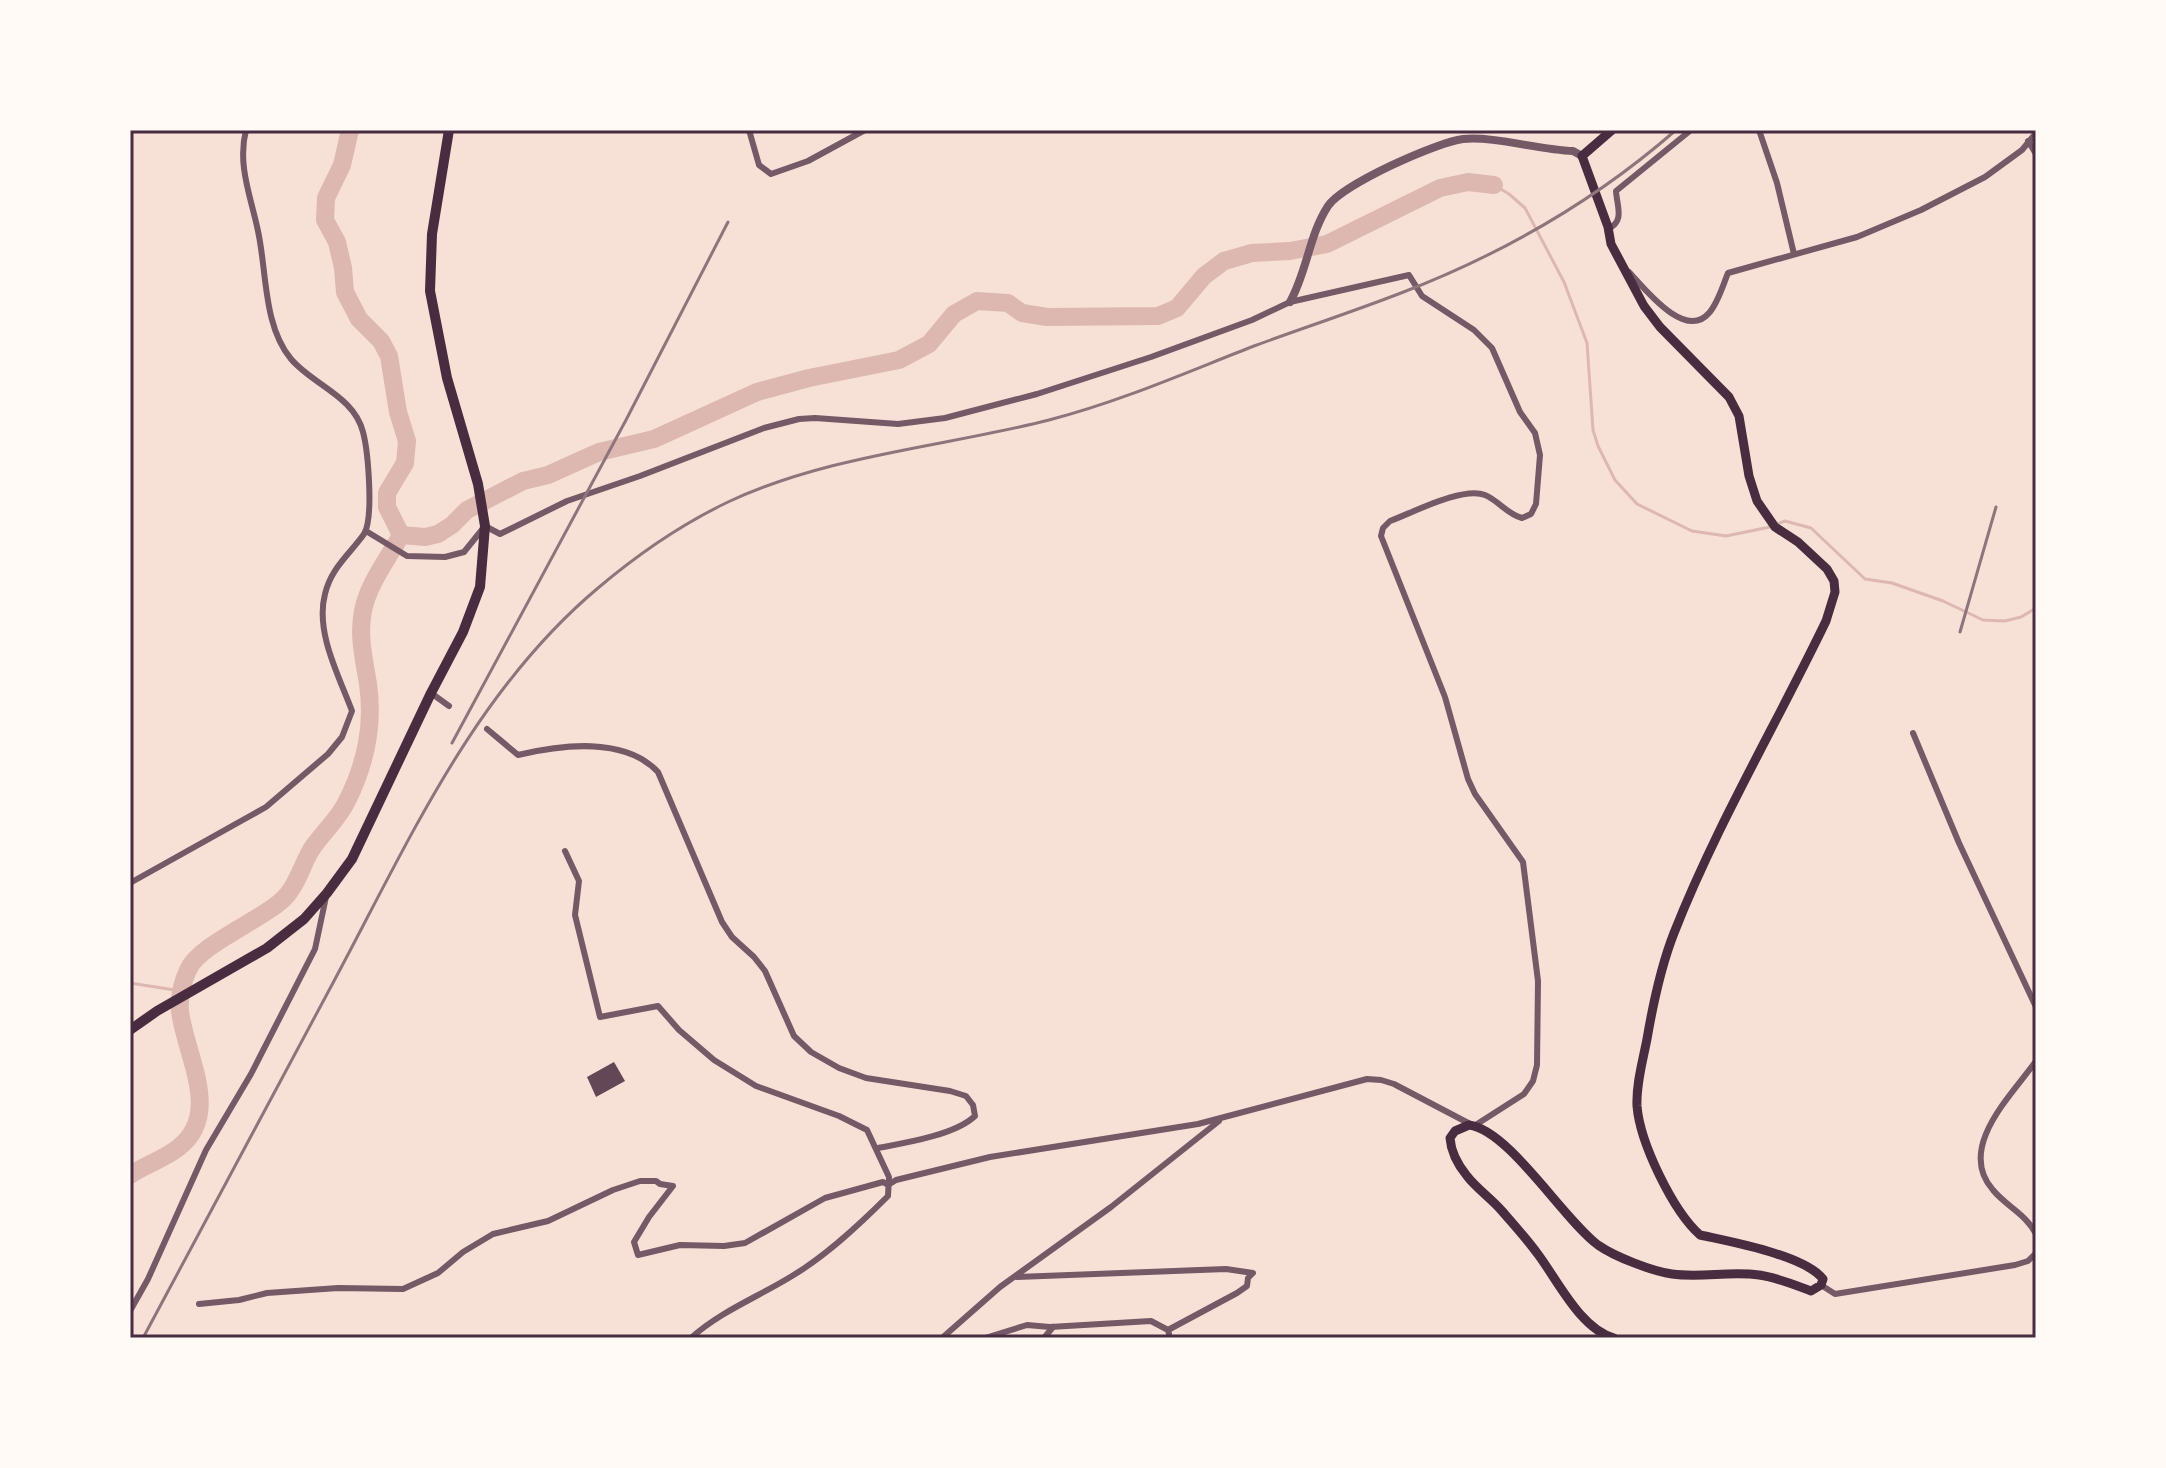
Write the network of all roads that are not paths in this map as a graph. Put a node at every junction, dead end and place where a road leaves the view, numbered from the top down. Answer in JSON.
{"nodes":[{"id":1,"x":246,"y":130,"type":"edge"},
{"id":2,"x":449,"y":130,"type":"edge"},
{"id":3,"x":749,"y":130,"type":"edge"},
{"id":4,"x":865,"y":130,"type":"edge"},
{"id":5,"x":1612,"y":130,"type":"edge"},
{"id":6,"x":1691,"y":130,"type":"edge"},
{"id":7,"x":1759,"y":130,"type":"edge"},
{"id":8,"x":2036,"y":133,"type":"edge"},
{"id":9,"x":2028,"y":141,"type":"junction"},
{"id":10,"x":2036,"y":154,"type":"edge"},
{"id":11,"x":1582,"y":156,"type":"junction"},
{"id":12,"x":1608,"y":229,"type":"junction"},
{"id":13,"x":1794,"y":254,"type":"junction"},
{"id":14,"x":1621,"y":264,"type":"junction"},
{"id":15,"x":1290,"y":302,"type":"junction"},
{"id":16,"x":485,"y":526,"type":"junction"},
{"id":17,"x":366,"y":531,"type":"junction"},
{"id":18,"x":431,"y":693,"type":"junction"},
{"id":19,"x":449,"y":706,"type":"dead end"},
{"id":20,"x":487,"y":729,"type":"dead end"},
{"id":21,"x":1913,"y":733,"type":"dead end"},
{"id":22,"x":565,"y":851,"type":"dead end"},
{"id":23,"x":130,"y":883,"type":"edge"},
{"id":24,"x":327,"y":893,"type":"junction"},
{"id":25,"x":2036,"y":1007,"type":"edge"},
{"id":26,"x":130,"y":1029,"type":"edge"},
{"id":27,"x":2036,"y":1061,"type":"edge"},
{"id":28,"x":1222,"y":1119,"type":"junction"},
{"id":29,"x":1474,"y":1126,"type":"junction"},
{"id":30,"x":878,"y":1148,"type":"junction"},
{"id":31,"x":888,"y":1185,"type":"junction"},
{"id":32,"x":2036,"y":1234,"type":"edge"},
{"id":33,"x":2036,"y":1253,"type":"edge"},
{"id":34,"x":1016,"y":1277,"type":"junction"},
{"id":35,"x":1821,"y":1285,"type":"junction"},
{"id":36,"x":199,"y":1304,"type":"dead end"},
{"id":37,"x":130,"y":1311,"type":"edge"},
{"id":38,"x":1053,"y":1327,"type":"junction"},
{"id":39,"x":1169,"y":1334,"type":"edge"},
{"id":40,"x":691,"y":1338,"type":"edge"},
{"id":41,"x":942,"y":1338,"type":"edge"},
{"id":42,"x":985,"y":1338,"type":"edge"},
{"id":43,"x":1044,"y":1338,"type":"edge"},
{"id":44,"x":1614,"y":1338,"type":"edge"}],
"edges":[{"from":1,"to":17,"type":"street"},
{"from":2,"to":16,"type":"main road"},
{"from":3,"to":4,"type":"street"},
{"from":5,"to":11,"type":"main road"},
{"from":6,"to":12,"type":"street"},
{"from":7,"to":13,"type":"street"},
{"from":8,"to":9,"type":"street"},
{"from":9,"to":10,"type":"street"},
{"from":9,"to":13,"type":"street"},
{"from":11,"to":12,"type":"main road"},
{"from":11,"to":15,"type":"street"},
{"from":12,"to":14,"type":"main road"},
{"from":13,"to":14,"type":"street"},
{"from":14,"to":35,"type":"main road"},
{"from":15,"to":16,"type":"street"},
{"from":15,"to":29,"type":"street"},
{"from":16,"to":17,"type":"street"},
{"from":16,"to":18,"type":"main road"},
{"from":17,"to":23,"type":"street"},
{"from":18,"to":19,"type":"street"},
{"from":18,"to":24,"type":"main road"},
{"from":20,"to":30,"type":"street"},
{"from":21,"to":25,"type":"street"},
{"from":22,"to":30,"type":"street"},
{"from":24,"to":26,"type":"main road"},
{"from":24,"to":37,"type":"street"},
{"from":27,"to":32,"type":"street"},
{"from":28,"to":29,"type":"street"},
{"from":28,"to":31,"type":"street"},
{"from":28,"to":34,"type":"street"},
{"from":29,"to":35,"type":"main road"},
{"from":29,"to":44,"type":"main road"},
{"from":30,"to":31,"type":"street"},
{"from":31,"to":36,"type":"street"},
{"from":31,"to":40,"type":"street"},
{"from":33,"to":35,"type":"street"},
{"from":34,"to":39,"type":"street"},
{"from":34,"to":41,"type":"street"},
{"from":38,"to":39,"type":"street"},
{"from":38,"to":42,"type":"street"},
{"from":38,"to":43,"type":"street"}]}
